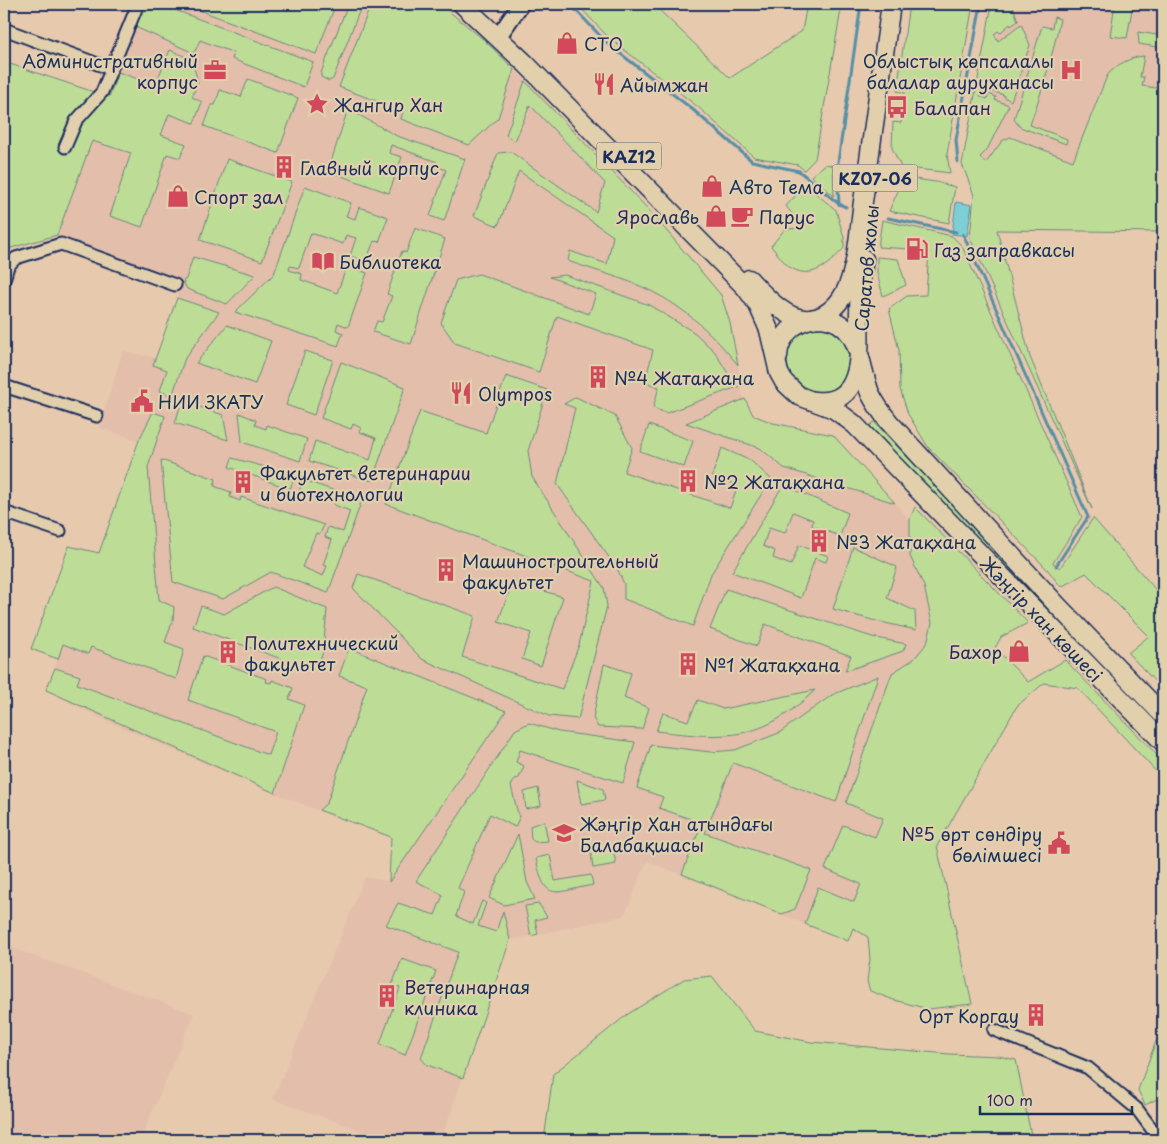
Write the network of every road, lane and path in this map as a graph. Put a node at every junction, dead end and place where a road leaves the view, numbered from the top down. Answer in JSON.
{"nodes":[{"id":1,"x":138,"y":4,"type":"edge"},
{"id":2,"x":462,"y":4,"type":"edge"},
{"id":3,"x":480,"y":4,"type":"edge"},
{"id":4,"x":521,"y":4,"type":"edge"},
{"id":5,"x":891,"y":4,"type":"edge"},
{"id":6,"x":900,"y":4,"type":"edge"},
{"id":7,"x":4,"y":29,"type":"edge"},
{"id":8,"x":501,"y":33,"type":"junction"},
{"id":9,"x":111,"y":69,"type":"junction"},
{"id":10,"x":65,"y":147,"type":"dead end"},
{"id":11,"x":4,"y":280,"type":"edge"},
{"id":12,"x":175,"y":285,"type":"dead end"},
{"id":13,"x":810,"y":319,"type":"junction"},
{"id":14,"x":859,"y":354,"type":"junction"},
{"id":15,"x":777,"y":363,"type":"junction"},
{"id":16,"x":4,"y":386,"type":"edge"},
{"id":17,"x":809,"y":400,"type":"junction"},
{"id":18,"x":97,"y":416,"type":"dead end"},
{"id":19,"x":4,"y":512,"type":"edge"},
{"id":20,"x":60,"y":531,"type":"dead end"},
{"id":21,"x":1163,"y":715,"type":"edge"},
{"id":22,"x":1163,"y":742,"type":"edge"},
{"id":23,"x":994,"y":1030,"type":"dead end"},
{"id":24,"x":1160,"y":1140,"type":"edge"}],
"edges":[{"from":1,"to":9,"type":"street"},
{"from":2,"to":8,"type":"main road","name":"Жәңгір хан көшесі","number":"KAZ12"},
{"from":3,"to":8,"type":"main road","name":"Жәңгір хан көшесі","number":"KAZ12"},
{"from":4,"to":8,"type":"main road"},
{"from":5,"to":13,"type":"main road","name":"Саратов жолы","number":"KZ07-06"},
{"from":6,"to":14,"type":"main road","name":"Саратов жолы","number":"KZ07-06"},
{"from":7,"to":9,"type":"street"},
{"from":8,"to":13,"type":"main road","name":"Жәңгір хан көшесі","number":"KAZ12"},
{"from":8,"to":15,"type":"main road","name":"Жәңгір хан көшесі","number":"KAZ12"},
{"from":9,"to":10,"type":"street"},
{"from":11,"to":12,"type":"street"},
{"from":13,"to":14,"type":"main road","name":"Жәңгір хан көшесі","number":"KAZ12"},
{"from":13,"to":15,"type":"main road"},
{"from":14,"to":17,"type":"main road"},
{"from":14,"to":21,"type":"main road","name":"Жәңгір хан көшесі","number":"KAZ12"},
{"from":15,"to":17,"type":"main road","name":"Жәңгір хан көшесі","number":"KAZ12"},
{"from":16,"to":18,"type":"street"},
{"from":17,"to":22,"type":"main road","name":"Жәңгір хан көшесі","number":"KAZ12"},
{"from":19,"to":20,"type":"street"},
{"from":23,"to":24,"type":"street"}]}
